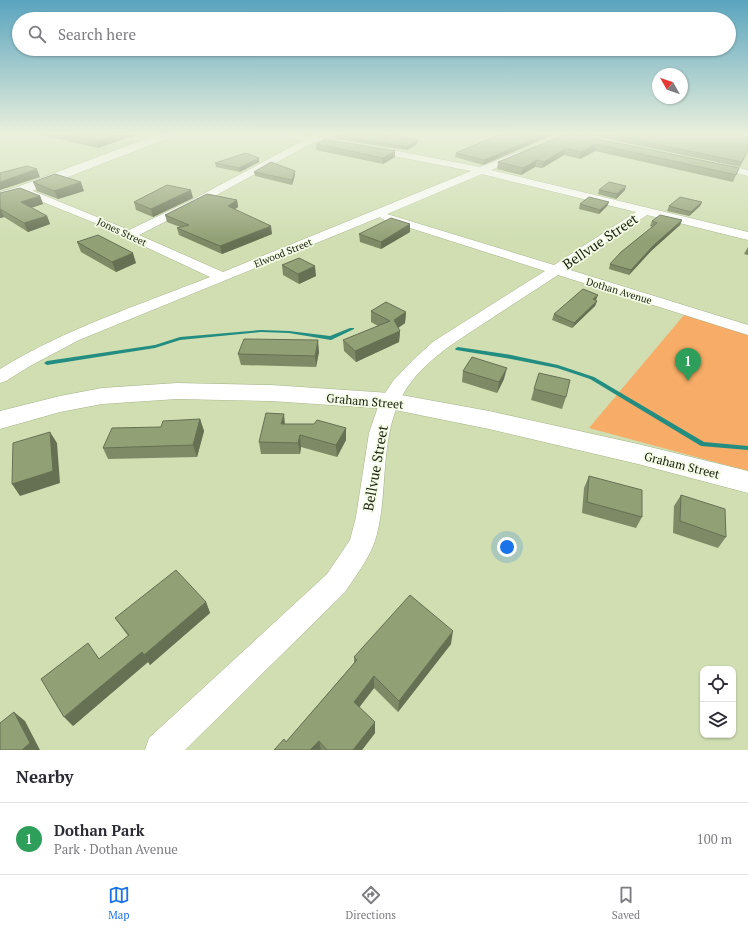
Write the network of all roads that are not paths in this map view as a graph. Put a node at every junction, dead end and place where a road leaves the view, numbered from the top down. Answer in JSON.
{"nodes":[{"id":1,"x":77,"y":169,"type":"edge"},
{"id":2,"x":257,"y":169,"type":"edge"},
{"id":3,"x":473,"y":169,"type":"edge"},
{"id":4,"x":486,"y":169,"type":"edge"},
{"id":5,"x":730,"y":169,"type":"edge"},
{"id":6,"x":481,"y":171,"type":"junction"},
{"id":7,"x":748,"y":173,"type":"edge"},
{"id":8,"x":22,"y":190,"type":"junction"},
{"id":9,"x":0,"y":196,"type":"edge"},
{"id":10,"x":644,"y":212,"type":"junction"},
{"id":11,"x":376,"y":214,"type":"junction"},
{"id":12,"x":129,"y":235,"type":"junction"},
{"id":13,"x":748,"y":236,"type":"edge"},
{"id":14,"x":555,"y":271,"type":"junction"},
{"id":15,"x":222,"y":277,"type":"junction"},
{"id":16,"x":748,"y":330,"type":"edge"},
{"id":17,"x":0,"y":377,"type":"edge"},
{"id":18,"x":390,"y":401,"type":"junction"},
{"id":19,"x":0,"y":420,"type":"edge"},
{"id":20,"x":748,"y":482,"type":"edge"},
{"id":21,"x":161,"y":750,"type":"edge"}],
"edges":[{"from":1,"to":8,"type":"street"},
{"from":2,"to":12,"type":"street"},
{"from":3,"to":6,"type":"street"},
{"from":4,"to":6,"type":"street","name":"Elwood Street"},
{"from":5,"to":7,"type":"street"},
{"from":6,"to":10,"type":"street"},
{"from":6,"to":11,"type":"street","name":"Elwood Street"},
{"from":8,"to":9,"type":"street"},
{"from":8,"to":12,"type":"street","name":"Jones Street"},
{"from":10,"to":13,"type":"street"},
{"from":10,"to":14,"type":"street","name":"Bellvue Street"},
{"from":11,"to":14,"type":"street","name":"Dothan Avenue"},
{"from":11,"to":15,"type":"street","name":"Elwood Street"},
{"from":12,"to":15,"type":"street","name":"Jones Street"},
{"from":14,"to":16,"type":"street","name":"Dothan Avenue"},
{"from":14,"to":18,"type":"street","name":"Bellvue Street"},
{"from":15,"to":17,"type":"street","name":"Elwood Street"},
{"from":18,"to":19,"type":"street","name":"Graham Street"},
{"from":18,"to":20,"type":"street","name":"Graham Street"},
{"from":18,"to":21,"type":"street","name":"Bellvue Street"}]}
